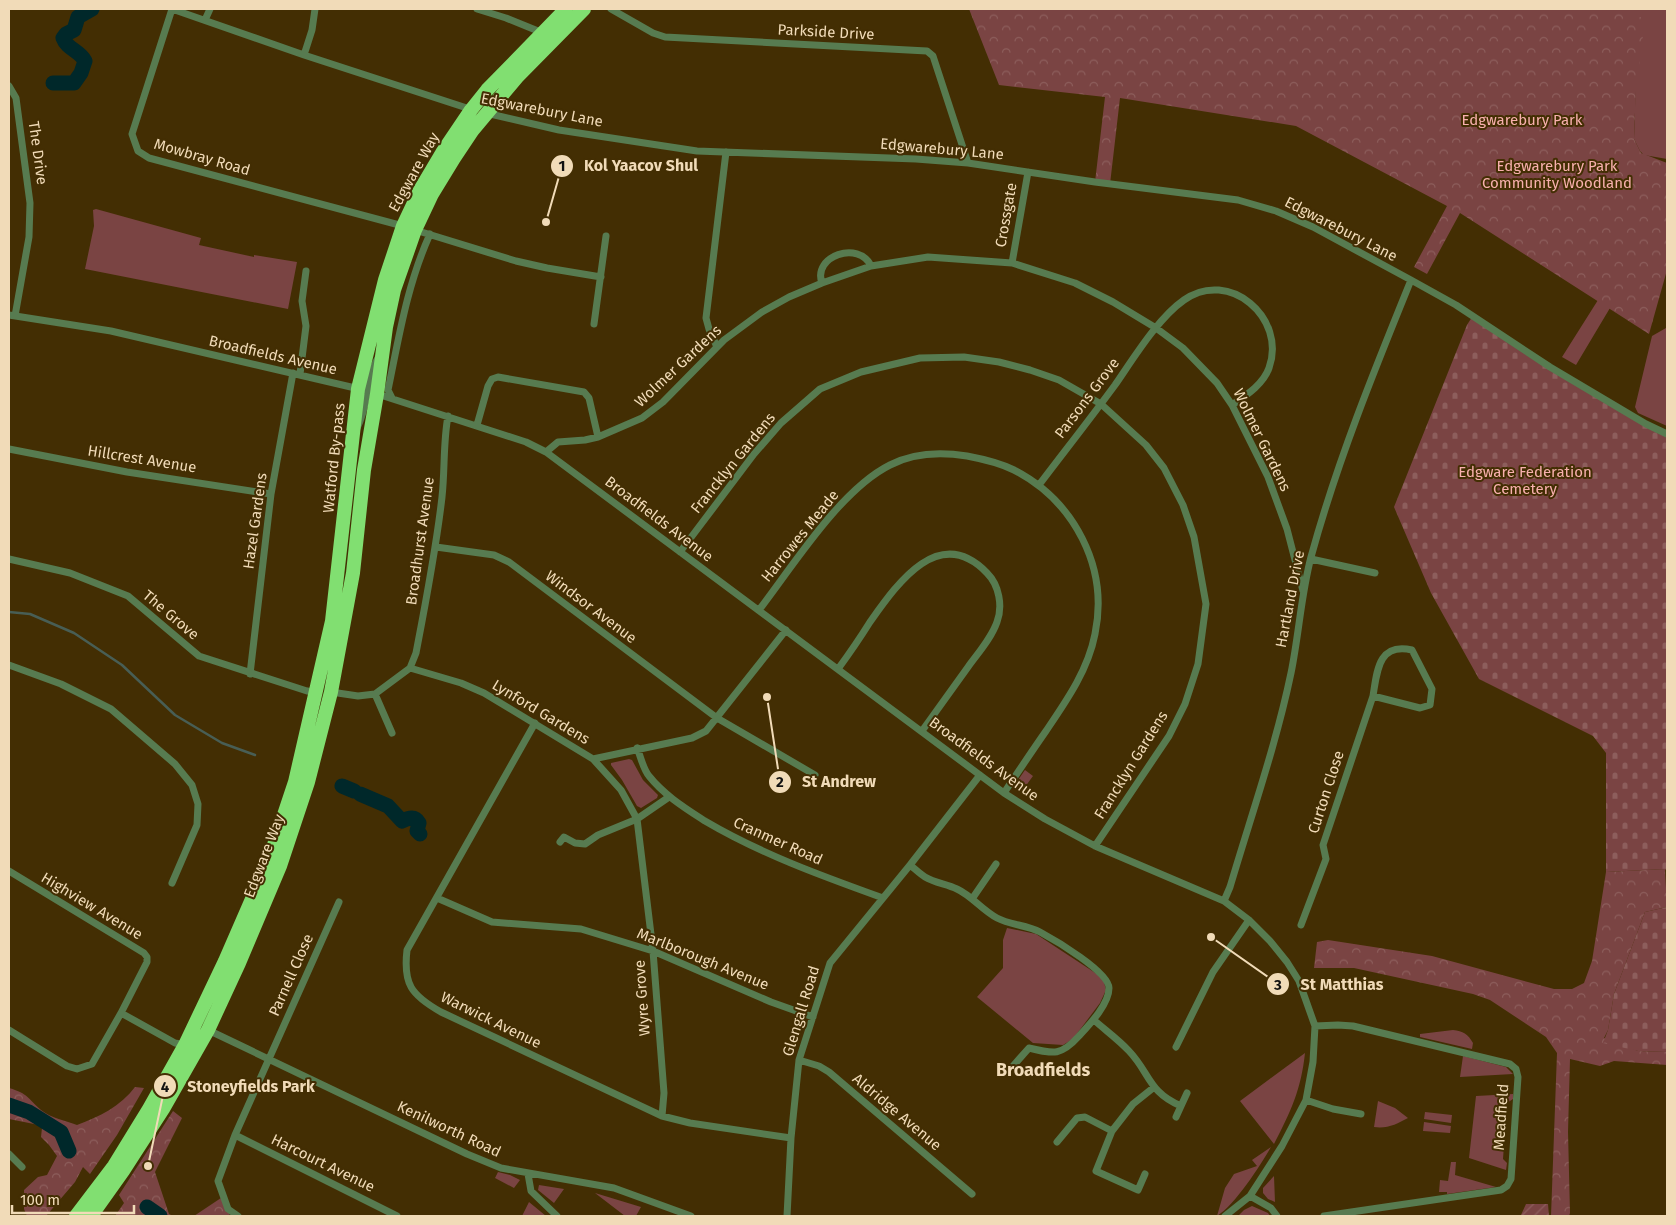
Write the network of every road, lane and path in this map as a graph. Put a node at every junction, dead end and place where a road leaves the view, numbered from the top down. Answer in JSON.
{"nodes":[{"id":1,"x":172,"y":9,"type":"edge"},
{"id":2,"x":210,"y":9,"type":"edge"},
{"id":3,"x":315,"y":9,"type":"edge"},
{"id":4,"x":477,"y":9,"type":"edge"},
{"id":5,"x":566,"y":9,"type":"edge"},
{"id":6,"x":584,"y":9,"type":"edge"},
{"id":7,"x":611,"y":9,"type":"edge"},
{"id":8,"x":205,"y":20,"type":"junction"},
{"id":9,"x":543,"y":32,"type":"junction"},
{"id":10,"x":304,"y":55,"type":"junction"},
{"id":11,"x":9,"y":86,"type":"edge"},
{"id":12,"x":471,"y":110,"type":"junction"},
{"id":13,"x":487,"y":113,"type":"junction"},
{"id":14,"x":726,"y":152,"type":"junction"},
{"id":15,"x":968,"y":163,"type":"junction"},
{"id":16,"x":1028,"y":172,"type":"junction"},
{"id":17,"x":409,"y":228,"type":"junction"},
{"id":18,"x":430,"y":234,"type":"junction"},
{"id":19,"x":606,"y":236,"type":"dead end"},
{"id":20,"x":1012,"y":263,"type":"junction"},
{"id":21,"x":871,"y":266,"type":"junction"},
{"id":22,"x":306,"y":271,"type":"dead end"},
{"id":23,"x":600,"y":276,"type":"junction"},
{"id":24,"x":1411,"y":280,"type":"junction"},
{"id":25,"x":822,"y":283,"type":"junction"},
{"id":26,"x":12,"y":315,"type":"edge"},
{"id":27,"x":594,"y":324,"type":"dead end"},
{"id":28,"x":1156,"y":328,"type":"junction"},
{"id":29,"x":717,"y":347,"type":"junction"},
{"id":30,"x":296,"y":373,"type":"junction"},
{"id":31,"x":368,"y":391,"type":"junction"},
{"id":32,"x":392,"y":398,"type":"junction"},
{"id":33,"x":1101,"y":404,"type":"junction"},
{"id":34,"x":1232,"y":405,"type":"junction"},
{"id":35,"x":448,"y":416,"type":"junction"},
{"id":36,"x":477,"y":425,"type":"junction"},
{"id":37,"x":1667,"y":434,"type":"edge"},
{"id":38,"x":598,"y":437,"type":"junction"},
{"id":39,"x":9,"y":449,"type":"edge"},
{"id":40,"x":546,"y":452,"type":"junction"},
{"id":41,"x":364,"y":470,"type":"joint"},
{"id":42,"x":1039,"y":485,"type":"junction"},
{"id":43,"x":272,"y":494,"type":"junction"},
{"id":44,"x":342,"y":532,"type":"joint"},
{"id":45,"x":436,"y":547,"type":"junction"},
{"id":46,"x":680,"y":552,"type":"junction"},
{"id":47,"x":9,"y":559,"type":"edge"},
{"id":48,"x":1310,"y":559,"type":"junction"},
{"id":49,"x":1375,"y":573,"type":"dead end"},
{"id":50,"x":1303,"y":590,"type":"junction"},
{"id":51,"x":759,"y":610,"type":"junction"},
{"id":52,"x":786,"y":630,"type":"junction"},
{"id":53,"x":9,"y":665,"type":"edge"},
{"id":54,"x":410,"y":668,"type":"junction"},
{"id":55,"x":838,"y":669,"type":"junction"},
{"id":56,"x":250,"y":674,"type":"junction"},
{"id":57,"x":323,"y":692,"type":"junction"},
{"id":58,"x":375,"y":694,"type":"junction"},
{"id":59,"x":1373,"y":696,"type":"junction"},
{"id":60,"x":717,"y":718,"type":"junction"},
{"id":61,"x":535,"y":723,"type":"junction"},
{"id":62,"x":922,"y":731,"type":"junction"},
{"id":63,"x":392,"y":733,"type":"dead end"},
{"id":64,"x":637,"y":748,"type":"junction"},
{"id":65,"x":593,"y":759,"type":"junction"},
{"id":66,"x":815,"y":775,"type":"dead end"},
{"id":67,"x":980,"y":775,"type":"junction"},
{"id":68,"x":1004,"y":793,"type":"junction"},
{"id":69,"x":669,"y":797,"type":"junction"},
{"id":70,"x":637,"y":819,"type":"junction"},
{"id":71,"x":560,"y":842,"type":"dead end"},
{"id":72,"x":1095,"y":846,"type":"junction"},
{"id":73,"x":996,"y":864,"type":"dead end"},
{"id":74,"x":910,"y":865,"type":"junction"},
{"id":75,"x":9,"y":871,"type":"edge"},
{"id":76,"x":172,"y":883,"type":"dead end"},
{"id":77,"x":436,"y":898,"type":"junction"},
{"id":78,"x":883,"y":898,"type":"junction"},
{"id":79,"x":972,"y":899,"type":"junction"},
{"id":80,"x":1224,"y":901,"type":"junction"},
{"id":81,"x":339,"y":902,"type":"dead end"},
{"id":82,"x":1248,"y":920,"type":"junction"},
{"id":83,"x":1301,"y":925,"type":"dead end"},
{"id":84,"x":653,"y":951,"type":"junction"},
{"id":85,"x":121,"y":1013,"type":"junction"},
{"id":86,"x":813,"y":1017,"type":"junction"},
{"id":87,"x":1094,"y":1020,"type":"junction"},
{"id":88,"x":1315,"y":1026,"type":"junction"},
{"id":89,"x":9,"y":1030,"type":"edge"},
{"id":90,"x":208,"y":1030,"type":"junction"},
{"id":91,"x":185,"y":1045,"type":"junction"},
{"id":92,"x":1176,"y":1047,"type":"dead end"},
{"id":93,"x":269,"y":1059,"type":"junction"},
{"id":94,"x":799,"y":1060,"type":"junction"},
{"id":95,"x":1013,"y":1066,"type":"dead end"},
{"id":96,"x":1153,"y":1088,"type":"junction"},
{"id":97,"x":1187,"y":1093,"type":"dead end"},
{"id":98,"x":1306,"y":1100,"type":"junction"},
{"id":99,"x":1181,"y":1106,"type":"junction"},
{"id":100,"x":1361,"y":1114,"type":"dead end"},
{"id":101,"x":662,"y":1116,"type":"junction"},
{"id":102,"x":1176,"y":1117,"type":"dead end"},
{"id":103,"x":1112,"y":1131,"type":"junction"},
{"id":104,"x":236,"y":1135,"type":"junction"},
{"id":105,"x":791,"y":1138,"type":"junction"},
{"id":106,"x":1057,"y":1142,"type":"dead end"},
{"id":107,"x":9,"y":1154,"type":"edge"},
{"id":108,"x":22,"y":1167,"type":"dead end"},
{"id":109,"x":528,"y":1174,"type":"junction"},
{"id":110,"x":1145,"y":1174,"type":"dead end"},
{"id":111,"x":972,"y":1194,"type":"dead end"},
{"id":112,"x":1250,"y":1196,"type":"junction"},
{"id":113,"x":76,"y":1216,"type":"edge"},
{"id":114,"x":91,"y":1216,"type":"edge"},
{"id":115,"x":238,"y":1216,"type":"edge"},
{"id":116,"x":397,"y":1216,"type":"edge"},
{"id":117,"x":557,"y":1216,"type":"edge"},
{"id":118,"x":691,"y":1216,"type":"edge"},
{"id":119,"x":787,"y":1216,"type":"edge"},
{"id":120,"x":1226,"y":1216,"type":"edge"},
{"id":121,"x":1277,"y":1216,"type":"edge"},
{"id":122,"x":1324,"y":1216,"type":"edge"}],
"edges":[{"from":1,"to":8,"type":"street","name":"Edgwarebury Lane"},
{"from":1,"to":17,"type":"street","name":"Mowbray Road"},
{"from":2,"to":8,"type":"street"},
{"from":3,"to":10,"type":"street"},
{"from":4,"to":9,"type":"street"},
{"from":5,"to":9,"type":"highway","name":"Edgware Way"},
{"from":6,"to":13,"type":"highway","name":"Edgware Way"},
{"from":7,"to":15,"type":"street","name":"Parkside Drive"},
{"from":8,"to":10,"type":"street","name":"Edgwarebury Lane"},
{"from":9,"to":12,"type":"highway","name":"Edgware Way"},
{"from":10,"to":12,"type":"street","name":"Edgwarebury Lane"},
{"from":11,"to":26,"type":"street","name":"The Drive"},
{"from":12,"to":13,"type":"street","name":"Edgwarebury Lane"},
{"from":12,"to":17,"type":"highway","name":"Edgware Way"},
{"from":13,"to":14,"type":"street","name":"Edgwarebury Lane"},
{"from":13,"to":17,"type":"highway","name":"Edgware Way"},
{"from":14,"to":15,"type":"street","name":"Edgwarebury Lane"},
{"from":14,"to":29,"type":"street"},
{"from":15,"to":16,"type":"street","name":"Edgwarebury Lane"},
{"from":16,"to":20,"type":"street","name":"Crossgate"},
{"from":16,"to":24,"type":"street","name":"Edgwarebury Lane"},
{"from":17,"to":18,"type":"street","name":"Mowbray Road"},
{"from":17,"to":31,"type":"highway","name":"Edgware Way"},
{"from":17,"to":31,"type":"highway","name":"Edgware Way"},
{"from":18,"to":23,"type":"street","name":"Mowbray Road"},
{"from":18,"to":32,"type":"street"},
{"from":19,"to":23,"type":"street"},
{"from":20,"to":21,"type":"street","name":"Wolmer Gardens"},
{"from":20,"to":28,"type":"street","name":"Wolmer Gardens"},
{"from":21,"to":25,"type":"street","name":"Wolmer Gardens"},
{"from":21,"to":25,"type":"street"},
{"from":22,"to":30,"type":"street","name":"Hazel Gardens"},
{"from":23,"to":27,"type":"street"},
{"from":24,"to":37,"type":"street","name":"Edgwarebury Lane"},
{"from":24,"to":48,"type":"street","name":"Hartland Drive"},
{"from":25,"to":29,"type":"street","name":"Wolmer Gardens"},
{"from":26,"to":30,"type":"street","name":"Broadfields Avenue"},
{"from":28,"to":33,"type":"street","name":"Parsons Grove"},
{"from":28,"to":34,"type":"street","name":"Wolmer Gardens"},
{"from":28,"to":34,"type":"street","name":"Parsons Grove"},
{"from":29,"to":38,"type":"street","name":"Wolmer Gardens"},
{"from":30,"to":31,"type":"street","name":"Broadfields Avenue"},
{"from":30,"to":43,"type":"street","name":"Hazel Gardens"},
{"from":31,"to":32,"type":"street","name":"Broadfields Avenue"},
{"from":31,"to":41,"type":"highway","name":"Watford By-pass"},
{"from":31,"to":44,"type":"highway","name":"Watford By-pass"},
{"from":32,"to":35,"type":"street","name":"Broadfields Avenue"},
{"from":33,"to":42,"type":"street","name":"Parsons Grove"},
{"from":33,"to":46,"type":"street","name":"Francklyn Gardens"},
{"from":33,"to":72,"type":"street","name":"Francklyn Gardens"},
{"from":34,"to":50,"type":"street","name":"Wolmer Gardens"},
{"from":35,"to":36,"type":"street","name":"Broadfields Avenue"},
{"from":35,"to":45,"type":"street","name":"Broadhurst Avenue"},
{"from":36,"to":38,"type":"street"},
{"from":36,"to":40,"type":"street","name":"Broadfields Avenue"},
{"from":38,"to":40,"type":"street","name":"Wolmer Gardens"},
{"from":39,"to":43,"type":"street","name":"Hillcrest Avenue"},
{"from":40,"to":46,"type":"street","name":"Broadfields Avenue"},
{"from":41,"to":57,"type":"highway","name":"Edgware Way"},
{"from":42,"to":51,"type":"street","name":"Harrowes Meade"},
{"from":42,"to":68,"type":"street","name":"Harrowes Meade"},
{"from":43,"to":56,"type":"street","name":"Hazel Gardens"},
{"from":44,"to":57,"type":"highway","name":"Edgware Way"},
{"from":45,"to":54,"type":"street","name":"Broadhurst Avenue"},
{"from":45,"to":60,"type":"street","name":"Windsor Avenue"},
{"from":46,"to":51,"type":"street","name":"Broadfields Avenue"},
{"from":47,"to":56,"type":"street","name":"The Grove"},
{"from":48,"to":49,"type":"street"},
{"from":48,"to":50,"type":"street","name":"Hartland Drive"},
{"from":50,"to":80,"type":"street","name":"Hartland Drive"},
{"from":51,"to":52,"type":"street","name":"Broadfields Avenue"},
{"from":52,"to":55,"type":"street","name":"Broadfields Avenue"},
{"from":52,"to":60,"type":"street","name":"Lynford Gardens"},
{"from":53,"to":76,"type":"street"},
{"from":54,"to":58,"type":"street"},
{"from":54,"to":61,"type":"street","name":"Lynford Gardens"},
{"from":55,"to":62,"type":"street","name":"Broadfields Avenue"},
{"from":55,"to":62,"type":"street"},
{"from":56,"to":57,"type":"street","name":"The Grove"},
{"from":57,"to":58,"type":"street"},
{"from":57,"to":90,"type":"highway","name":"Edgware Way"},
{"from":57,"to":91,"type":"highway","name":"Edgware Way"},
{"from":58,"to":63,"type":"street"},
{"from":59,"to":59,"type":"street","name":"Curton Close"},
{"from":59,"to":83,"type":"street","name":"Curton Close"},
{"from":60,"to":64,"type":"street","name":"Lynford Gardens"},
{"from":60,"to":66,"type":"street","name":"Windsor Avenue"},
{"from":61,"to":65,"type":"street","name":"Lynford Gardens"},
{"from":61,"to":77,"type":"street","name":"Warwick Avenue"},
{"from":62,"to":67,"type":"street","name":"Broadfields Avenue"},
{"from":64,"to":65,"type":"street","name":"Lynford Gardens"},
{"from":64,"to":69,"type":"street","name":"Cranmer Road"},
{"from":65,"to":70,"type":"street"},
{"from":67,"to":68,"type":"street","name":"Broadfields Avenue"},
{"from":67,"to":74,"type":"street","name":"Glengall Road"},
{"from":68,"to":72,"type":"street","name":"Broadfields Avenue"},
{"from":69,"to":70,"type":"street"},
{"from":69,"to":78,"type":"street","name":"Cranmer Road"},
{"from":70,"to":71,"type":"street"},
{"from":70,"to":84,"type":"street","name":"Wyre Grove"},
{"from":72,"to":80,"type":"street","name":"Broadfields Avenue"},
{"from":73,"to":79,"type":"street"},
{"from":74,"to":78,"type":"street","name":"Glengall Road"},
{"from":74,"to":79,"type":"street"},
{"from":75,"to":85,"type":"street","name":"Highview Avenue"},
{"from":77,"to":84,"type":"street","name":"Marlborough Avenue"},
{"from":77,"to":101,"type":"street","name":"Warwick Avenue"},
{"from":78,"to":86,"type":"street","name":"Glengall Road"},
{"from":79,"to":87,"type":"street"},
{"from":80,"to":82,"type":"street","name":"Broadfields Avenue"},
{"from":81,"to":93,"type":"street","name":"Parnell Close"},
{"from":82,"to":88,"type":"street","name":"Broadfields Avenue"},
{"from":82,"to":92,"type":"street"},
{"from":84,"to":86,"type":"street","name":"Marlborough Avenue"},
{"from":84,"to":101,"type":"street","name":"Wyre Grove"},
{"from":85,"to":89,"type":"street","name":"Highview Avenue"},
{"from":85,"to":91,"type":"street"},
{"from":86,"to":94,"type":"street","name":"Glengall Road"},
{"from":87,"to":95,"type":"street"},
{"from":87,"to":96,"type":"street"},
{"from":88,"to":98,"type":"street"},
{"from":88,"to":122,"type":"street","name":"Meadfield"},
{"from":90,"to":93,"type":"street","name":"Kenilworth Road"},
{"from":90,"to":114,"type":"highway","name":"Edgware Way"},
{"from":91,"to":113,"type":"highway","name":"Edgware Way"},
{"from":93,"to":104,"type":"street","name":"Parnell Close"},
{"from":93,"to":109,"type":"street","name":"Kenilworth Road"},
{"from":94,"to":105,"type":"street","name":"Glengall Road"},
{"from":94,"to":111,"type":"street","name":"Aldridge Avenue"},
{"from":96,"to":99,"type":"street"},
{"from":96,"to":103,"type":"street"},
{"from":97,"to":99,"type":"street"},
{"from":98,"to":100,"type":"street"},
{"from":98,"to":112,"type":"street"},
{"from":99,"to":102,"type":"street"},
{"from":101,"to":105,"type":"street","name":"Warwick Avenue"},
{"from":103,"to":106,"type":"street"},
{"from":103,"to":110,"type":"street"},
{"from":104,"to":115,"type":"street","name":"Parnell Close"},
{"from":104,"to":116,"type":"street","name":"Harcourt Avenue"},
{"from":105,"to":119,"type":"street","name":"Glengall Road"},
{"from":107,"to":108,"type":"street"},
{"from":109,"to":117,"type":"street"},
{"from":109,"to":118,"type":"street","name":"Kenilworth Road"},
{"from":112,"to":120,"type":"street"},
{"from":112,"to":121,"type":"street"}]}
